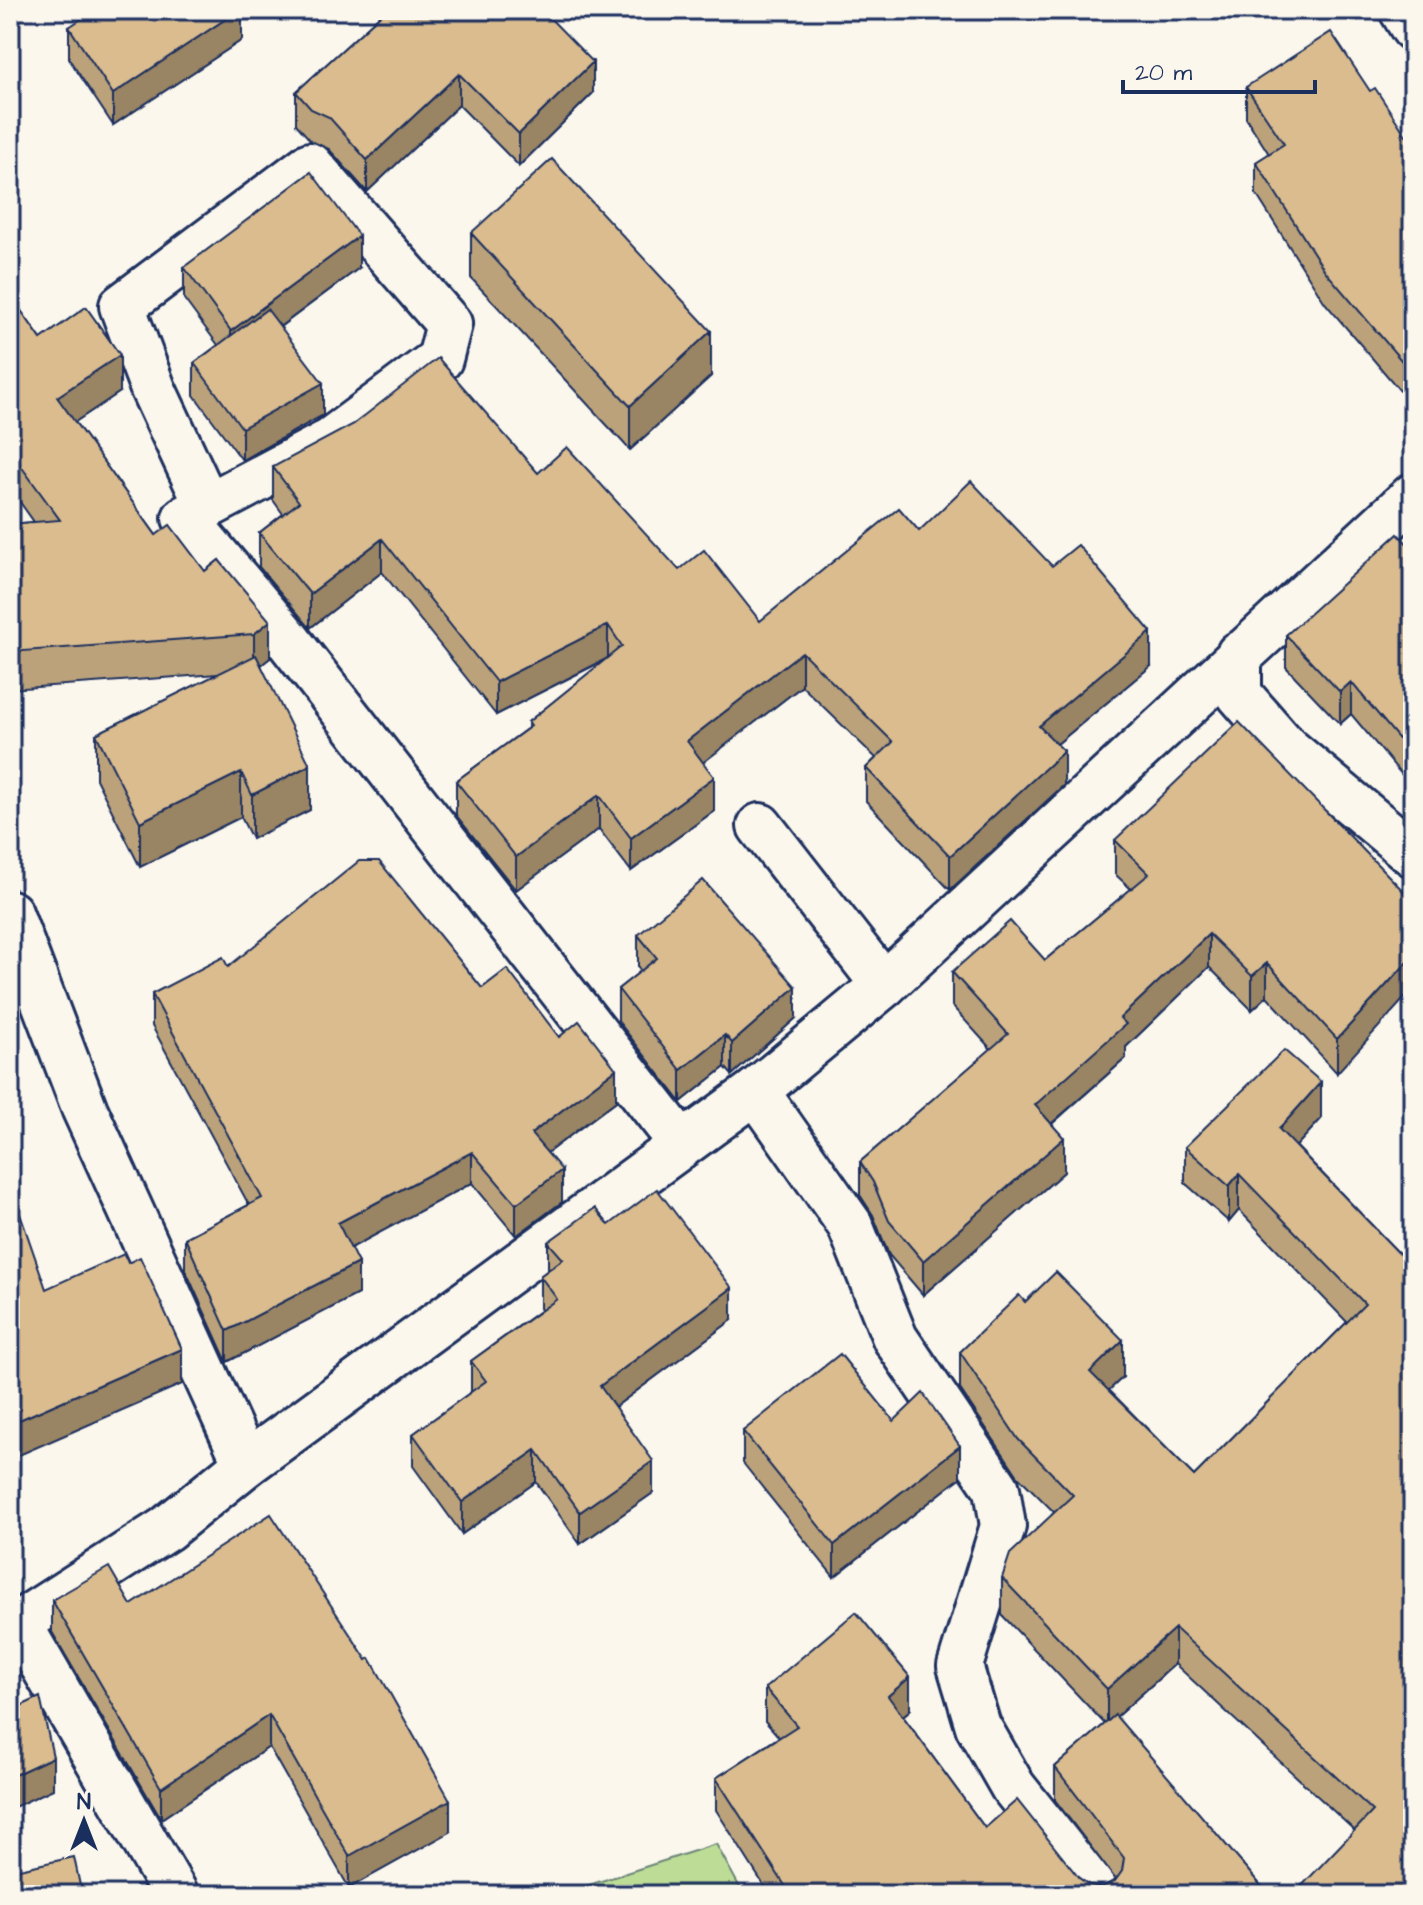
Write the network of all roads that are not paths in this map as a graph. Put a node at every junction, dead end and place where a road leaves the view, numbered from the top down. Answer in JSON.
{"nodes":[{"id":1,"x":1402,"y":10,"type":"edge"},
{"id":2,"x":1413,"y":28,"type":"edge"},
{"id":3,"x":1413,"y":496,"type":"edge"},
{"id":4,"x":207,"y":505,"type":"junction"},
{"id":5,"x":1239,"y":654,"type":"junction"},
{"id":6,"x":760,"y":826,"type":"dead end"},
{"id":7,"x":1413,"y":854,"type":"edge"},
{"id":8,"x":10,"y":913,"type":"edge"},
{"id":9,"x":884,"y":985,"type":"junction"},
{"id":10,"x":756,"y":1091,"type":"junction"},
{"id":11,"x":682,"y":1144,"type":"junction"},
{"id":12,"x":246,"y":1464,"type":"junction"},
{"id":13,"x":14,"y":1627,"type":"edge"},
{"id":14,"x":176,"y":1895,"type":"edge"},
{"id":15,"x":1099,"y":1895,"type":"edge"}],
"edges":[{"from":1,"to":2,"type":"street"},
{"from":3,"to":5,"type":"street"},
{"from":4,"to":4,"type":"street"},
{"from":4,"to":11,"type":"street"},
{"from":5,"to":7,"type":"street"},
{"from":5,"to":9,"type":"street"},
{"from":6,"to":9,"type":"street"},
{"from":8,"to":12,"type":"street"},
{"from":9,"to":10,"type":"street"},
{"from":10,"to":11,"type":"street"},
{"from":10,"to":15,"type":"street"},
{"from":11,"to":12,"type":"street"},
{"from":12,"to":13,"type":"street"},
{"from":13,"to":14,"type":"street"}]}
